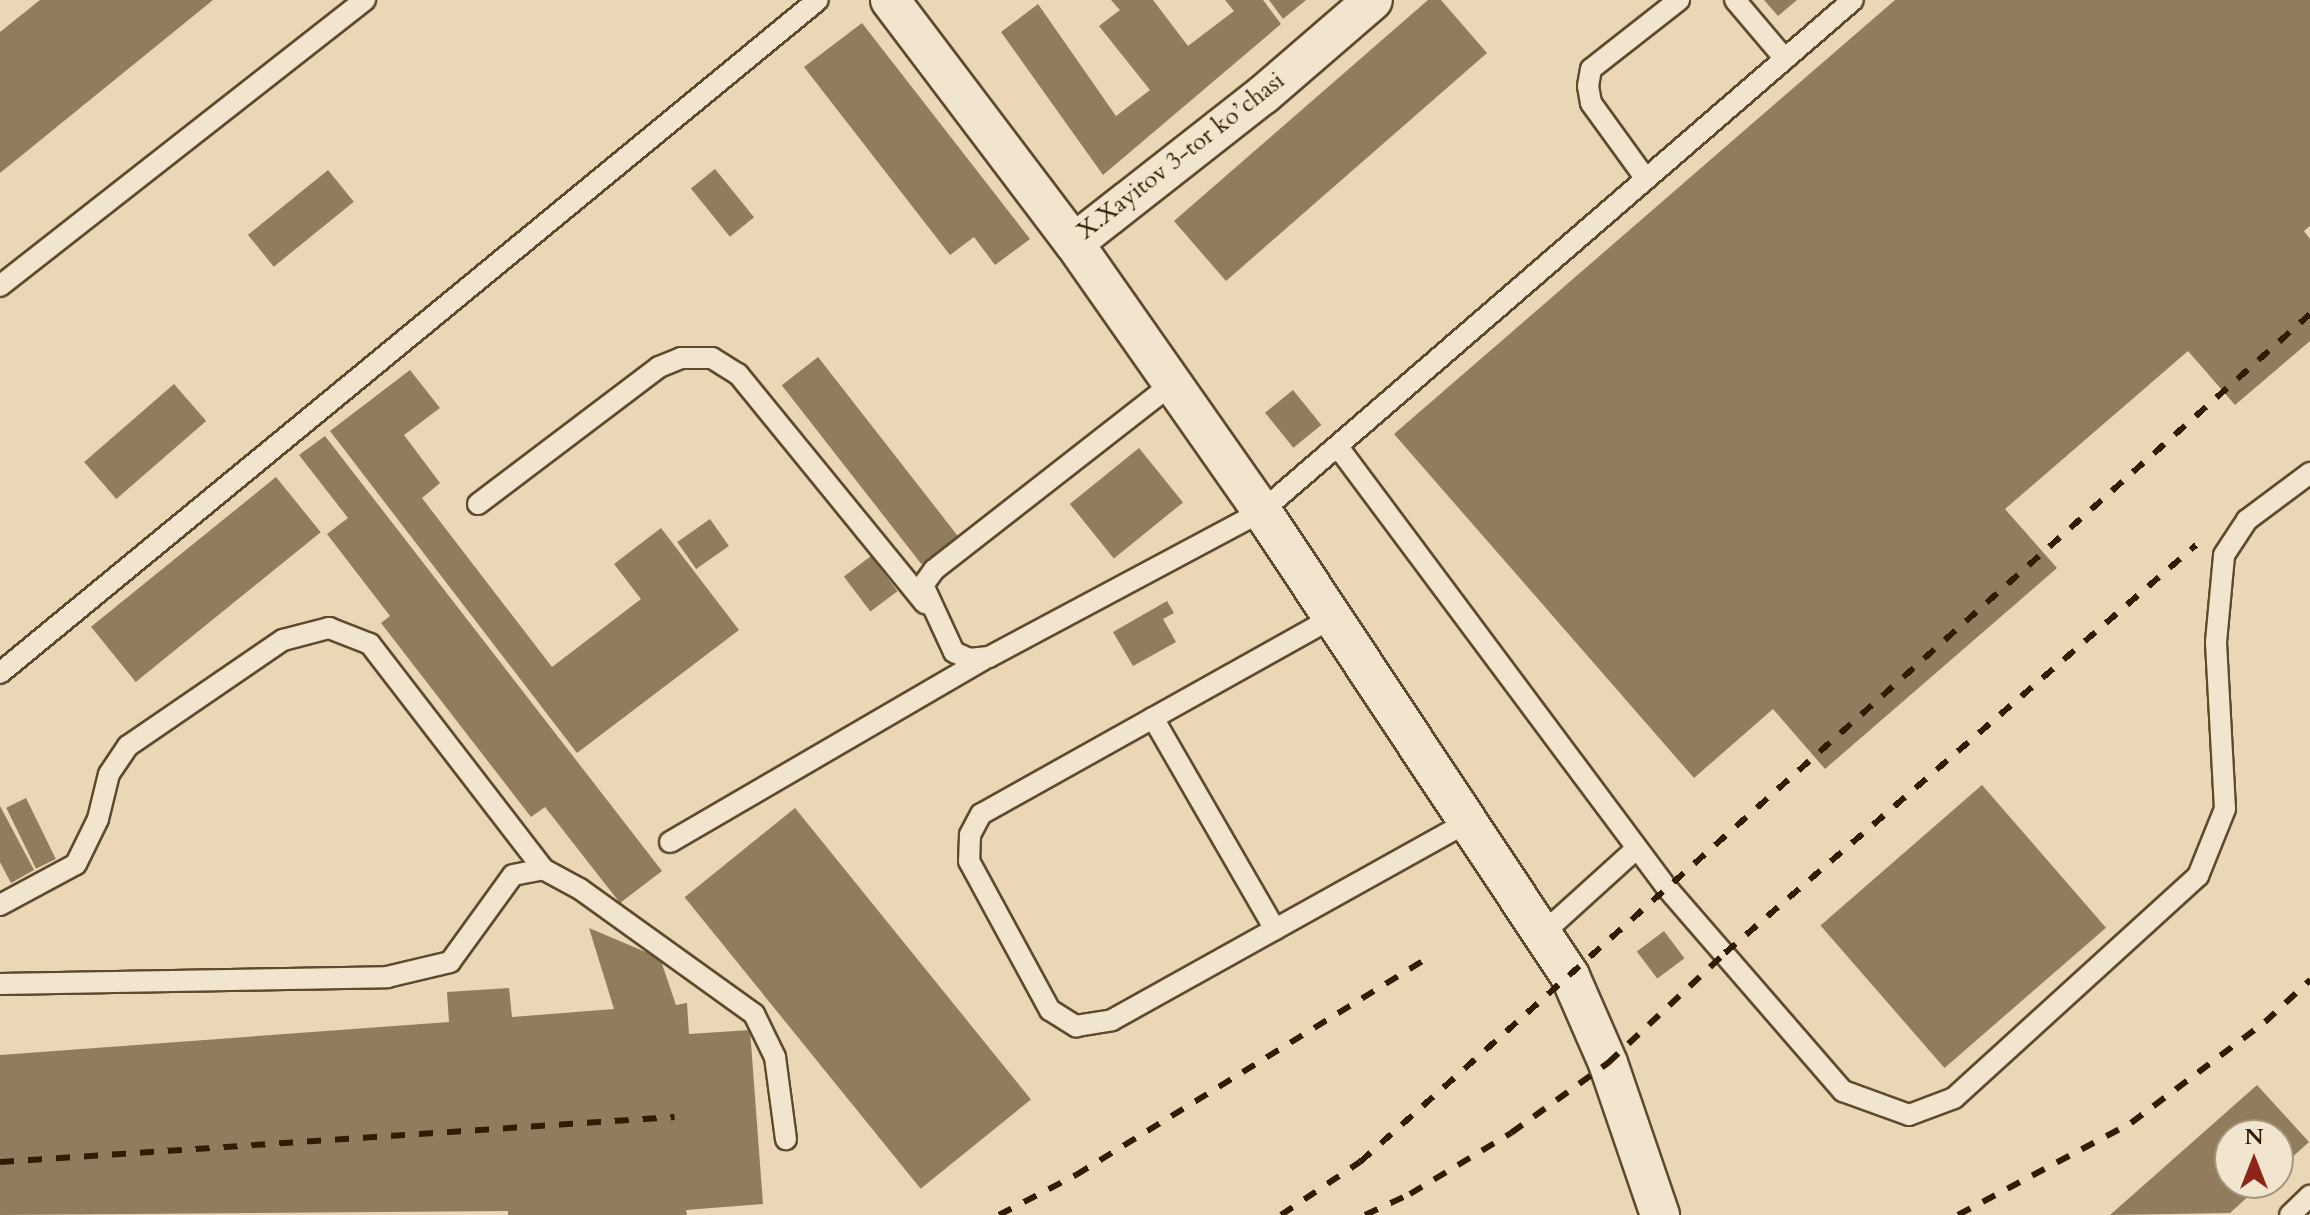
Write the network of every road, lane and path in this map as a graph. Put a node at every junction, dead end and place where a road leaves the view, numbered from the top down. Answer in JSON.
{"nodes":[{"id":1,"x":365,"y":0,"type":"edge"},
{"id":2,"x":818,"y":0,"type":"edge"},
{"id":3,"x":890,"y":0,"type":"edge"},
{"id":4,"x":1373,"y":0,"type":"edge"},
{"id":5,"x":1679,"y":0,"type":"edge"},
{"id":6,"x":1735,"y":0,"type":"edge"},
{"id":7,"x":1853,"y":0,"type":"edge"},
{"id":8,"x":1785,"y":59,"type":"junction"},
{"id":9,"x":1646,"y":179,"type":"junction"},
{"id":10,"x":1074,"y":243,"type":"junction"},
{"id":11,"x":0,"y":286,"type":"edge"},
{"id":12,"x":1172,"y":384,"type":"junction"},
{"id":13,"x":1338,"y":447,"type":"junction"},
{"id":14,"x":2310,"y":473,"type":"edge"},
{"id":15,"x":478,"y":504,"type":"dead end"},
{"id":16,"x":1262,"y":511,"type":"junction"},
{"id":17,"x":931,"y":610,"type":"junction"},
{"id":18,"x":1332,"y":618,"type":"junction"},
{"id":19,"x":989,"y":657,"type":"junction"},
{"id":20,"x":0,"y":673,"type":"edge"},
{"id":21,"x":1153,"y":718,"type":"junction"},
{"id":22,"x":1468,"y":822,"type":"junction"},
{"id":23,"x":670,"y":842,"type":"dead end"},
{"id":24,"x":1635,"y":850,"type":"junction"},
{"id":25,"x":543,"y":869,"type":"junction"},
{"id":26,"x":0,"y":905,"type":"edge"},
{"id":27,"x":1275,"y":929,"type":"junction"},
{"id":28,"x":1542,"y":934,"type":"junction"},
{"id":29,"x":0,"y":984,"type":"edge"},
{"id":30,"x":786,"y":1139,"type":"dead end"},
{"id":31,"x":2310,"y":1196,"type":"edge"},
{"id":32,"x":1660,"y":1215,"type":"edge"},
{"id":33,"x":2290,"y":1215,"type":"edge"}],
"edges":[{"from":1,"to":11,"type":"lane"},
{"from":2,"to":20,"type":"lane"},
{"from":3,"to":10,"type":"street","name":"X.Xayitov 3-tor koʼchasi"},
{"from":4,"to":10,"type":"street","name":"X.Xayitov 3-tor koʼchasi"},
{"from":5,"to":9,"type":"lane"},
{"from":6,"to":8,"type":"lane"},
{"from":7,"to":8,"type":"lane"},
{"from":8,"to":9,"type":"lane"},
{"from":9,"to":13,"type":"lane"},
{"from":10,"to":12,"type":"street"},
{"from":12,"to":16,"type":"street"},
{"from":12,"to":17,"type":"lane"},
{"from":13,"to":16,"type":"lane"},
{"from":13,"to":24,"type":"lane"},
{"from":14,"to":24,"type":"lane"},
{"from":15,"to":17,"type":"lane"},
{"from":16,"to":18,"type":"street"},
{"from":16,"to":19,"type":"lane"},
{"from":17,"to":19,"type":"lane"},
{"from":18,"to":21,"type":"lane"},
{"from":18,"to":22,"type":"street"},
{"from":19,"to":23,"type":"lane"},
{"from":21,"to":27,"type":"lane"},
{"from":21,"to":27,"type":"lane"},
{"from":22,"to":27,"type":"lane"},
{"from":22,"to":28,"type":"street"},
{"from":24,"to":28,"type":"lane"},
{"from":25,"to":26,"type":"lane"},
{"from":25,"to":29,"type":"lane"},
{"from":25,"to":30,"type":"lane"},
{"from":28,"to":32,"type":"street"},
{"from":31,"to":33,"type":"lane"}]}
